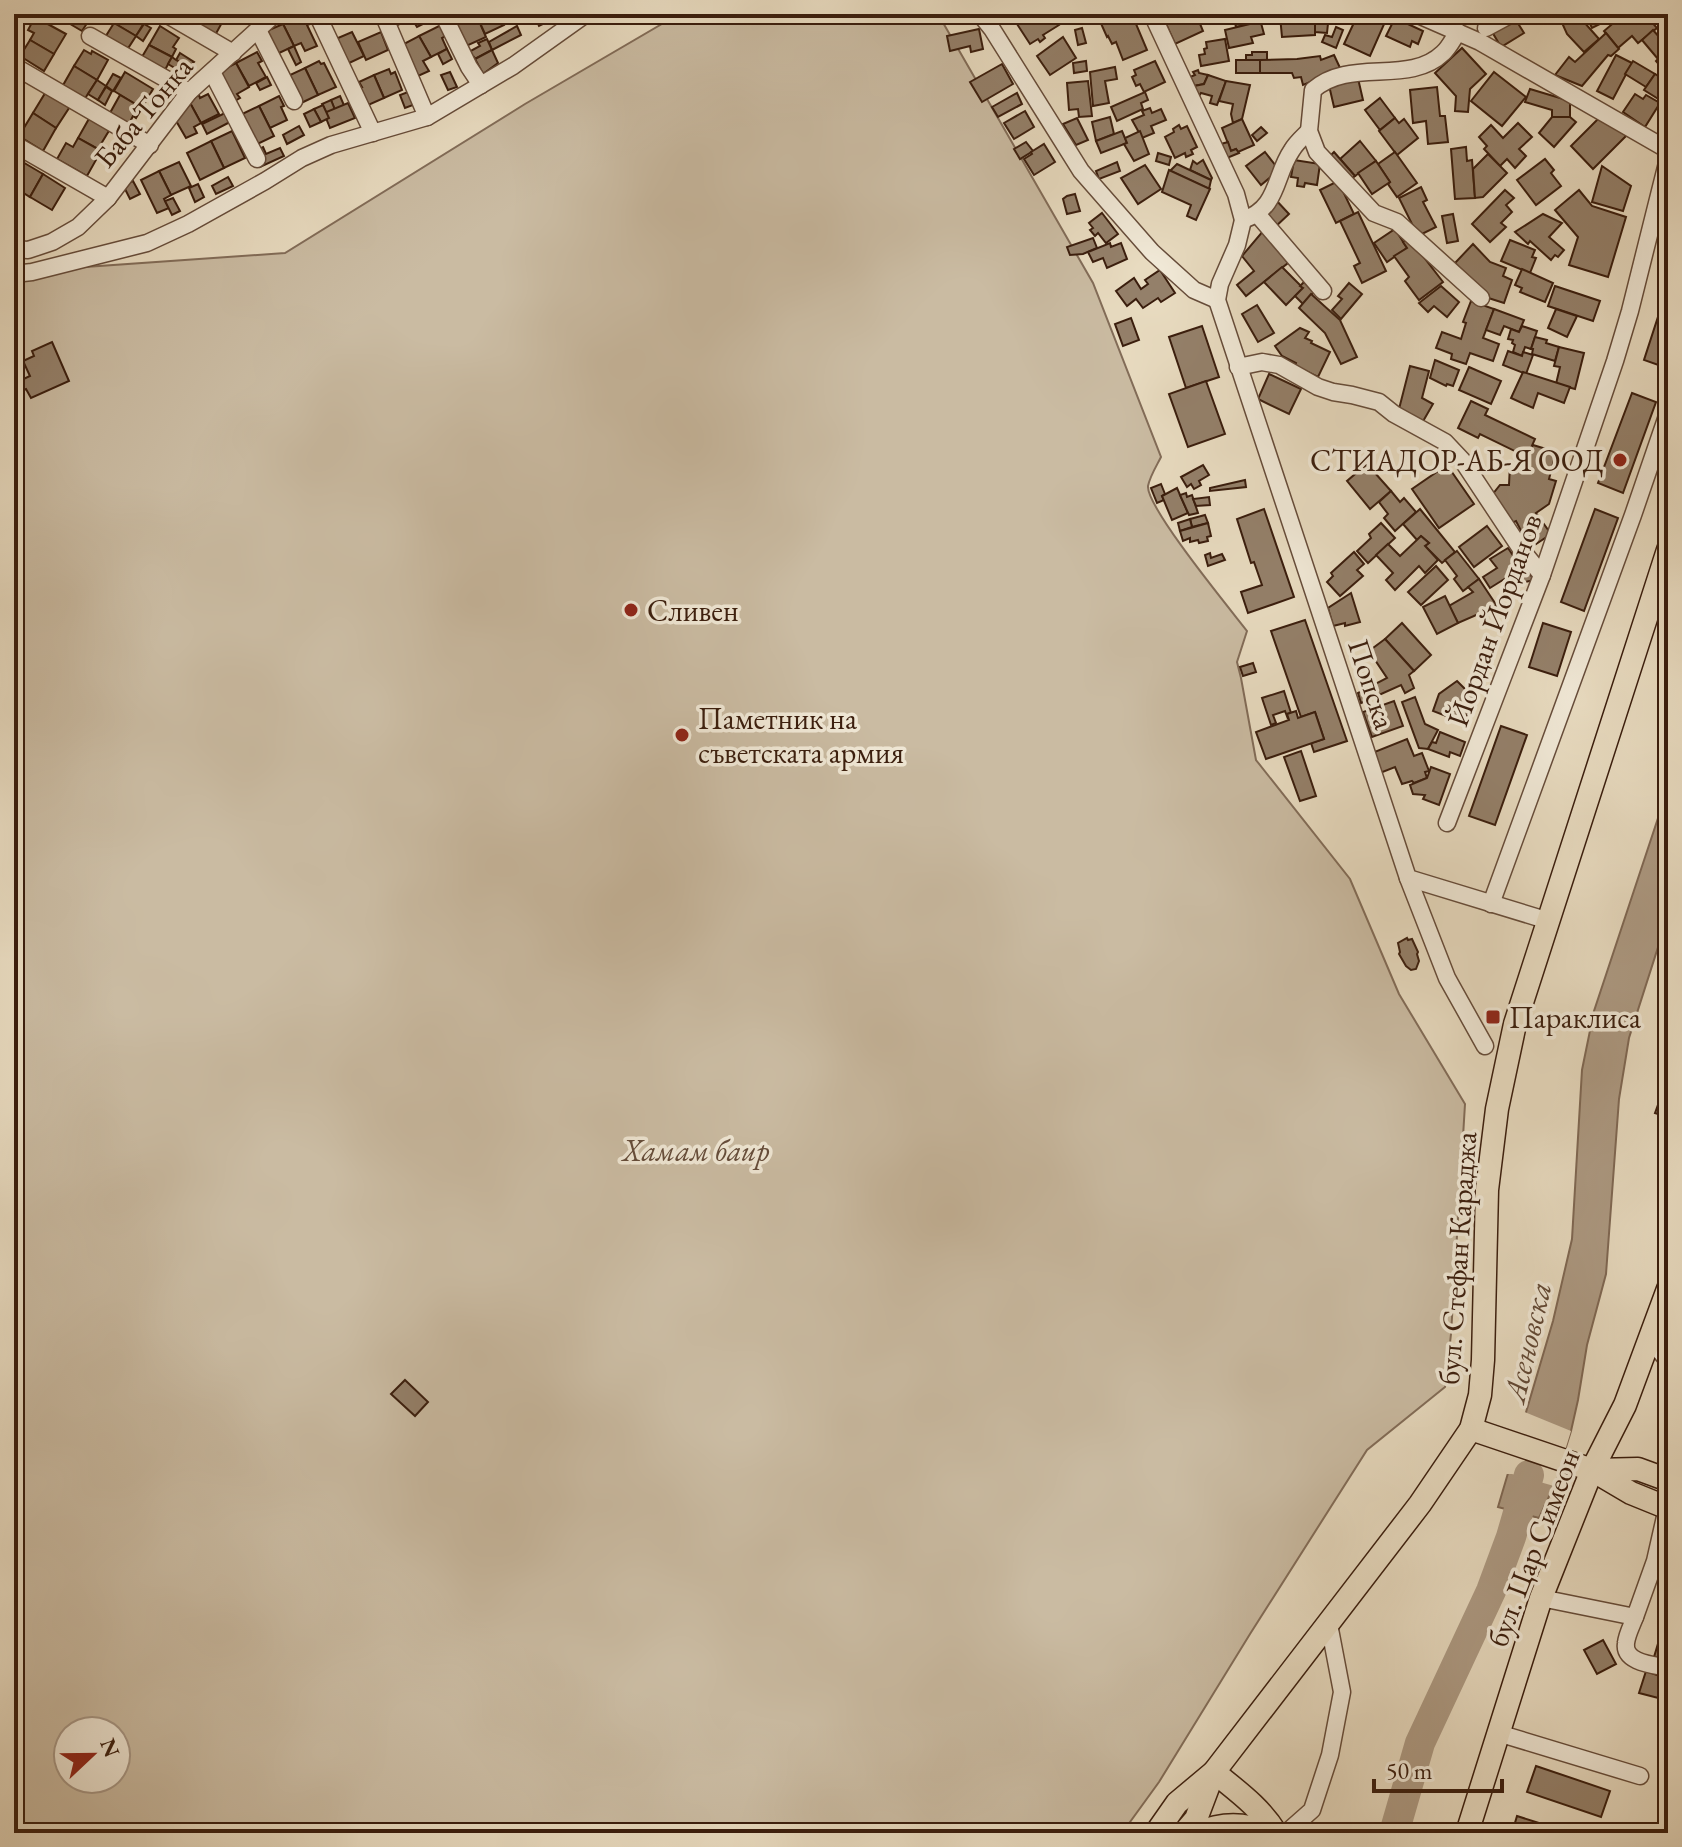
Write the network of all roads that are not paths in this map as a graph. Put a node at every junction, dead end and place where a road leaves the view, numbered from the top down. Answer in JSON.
{"nodes":[{"id":1,"x":166,"y":14,"type":"edge"},
{"id":2,"x":275,"y":14,"type":"edge"},
{"id":3,"x":317,"y":14,"type":"edge"},
{"id":4,"x":383,"y":14,"type":"edge"},
{"id":5,"x":443,"y":14,"type":"edge"},
{"id":6,"x":586,"y":14,"type":"edge"},
{"id":7,"x":980,"y":14,"type":"edge"},
{"id":8,"x":1152,"y":14,"type":"edge"},
{"id":9,"x":1416,"y":14,"type":"edge"},
{"id":10,"x":1512,"y":14,"type":"edge"},
{"id":11,"x":1484,"y":28,"type":"edge"},
{"id":12,"x":258,"y":30,"type":"junction"},
{"id":13,"x":1458,"y":32,"type":"junction"},
{"id":14,"x":90,"y":36,"type":"dead end"},
{"id":15,"x":233,"y":53,"type":"junction"},
{"id":16,"x":14,"y":66,"type":"edge"},
{"id":17,"x":212,"y":72,"type":"junction"},
{"id":18,"x":481,"y":85,"type":"junction"},
{"id":19,"x":189,"y":92,"type":"junction"},
{"id":20,"x":294,"y":101,"type":"dead end"},
{"id":21,"x":427,"y":117,"type":"junction"},
{"id":22,"x":1309,"y":131,"type":"junction"},
{"id":23,"x":373,"y":133,"type":"junction"},
{"id":24,"x":14,"y":144,"type":"edge"},
{"id":25,"x":150,"y":145,"type":"junction"},
{"id":26,"x":1668,"y":150,"type":"edge"},
{"id":27,"x":257,"y":159,"type":"dead end"},
{"id":28,"x":1668,"y":159,"type":"edge"},
{"id":29,"x":108,"y":198,"type":"junction"},
{"id":30,"x":1250,"y":218,"type":"junction"},
{"id":31,"x":14,"y":249,"type":"edge"},
{"id":32,"x":14,"y":274,"type":"edge"},
{"id":33,"x":1323,"y":291,"type":"dead end"},
{"id":34,"x":1481,"y":298,"type":"dead end"},
{"id":35,"x":1217,"y":300,"type":"junction"},
{"id":36,"x":1238,"y":367,"type":"junction"},
{"id":37,"x":1668,"y":413,"type":"edge"},
{"id":38,"x":1668,"y":550,"type":"edge"},
{"id":39,"x":1542,"y":575,"type":"junction"},
{"id":40,"x":1447,"y":823,"type":"dead end"},
{"id":41,"x":1408,"y":878,"type":"junction"},
{"id":42,"x":1491,"y":904,"type":"junction"},
{"id":43,"x":1549,"y":921,"type":"junction"},
{"id":44,"x":1485,"y":1046,"type":"dead end"},
{"id":45,"x":1668,"y":1289,"type":"edge"},
{"id":46,"x":1650,"y":1339,"type":"junction"},
{"id":47,"x":1668,"y":1361,"type":"edge"},
{"id":48,"x":1471,"y":1429,"type":"junction"},
{"id":49,"x":1592,"y":1470,"type":"junction"},
{"id":50,"x":1668,"y":1480,"type":"edge"},
{"id":51,"x":1668,"y":1508,"type":"edge"},
{"id":52,"x":1662,"y":1563,"type":"edge"},
{"id":53,"x":1541,"y":1598,"type":"junction"},
{"id":54,"x":1635,"y":1617,"type":"junction"},
{"id":55,"x":1329,"y":1624,"type":"junction"},
{"id":56,"x":1668,"y":1668,"type":"edge"},
{"id":57,"x":1498,"y":1733,"type":"junction"},
{"id":58,"x":1214,"y":1772,"type":"junction"},
{"id":59,"x":1640,"y":1776,"type":"dead end"},
{"id":60,"x":1192,"y":1828,"type":"edge"},
{"id":61,"x":1156,"y":1833,"type":"edge"},
{"id":62,"x":1267,"y":1833,"type":"edge"},
{"id":63,"x":1276,"y":1833,"type":"edge"},
{"id":64,"x":1286,"y":1833,"type":"edge"},
{"id":65,"x":1467,"y":1833,"type":"edge"}],
"edges":[{"from":1,"to":15,"type":"street"},
{"from":2,"to":12,"type":"street","name":"Баба Тонка"},
{"from":3,"to":23,"type":"street"},
{"from":4,"to":21,"type":"street"},
{"from":5,"to":18,"type":"street"},
{"from":6,"to":18,"type":"street"},
{"from":7,"to":35,"type":"street"},
{"from":8,"to":30,"type":"street"},
{"from":9,"to":13,"type":"street"},
{"from":10,"to":11,"type":"street"},
{"from":11,"to":13,"type":"street"},
{"from":11,"to":26,"type":"street"},
{"from":12,"to":15,"type":"street","name":"Баба Тонка"},
{"from":12,"to":20,"type":"street"},
{"from":13,"to":22,"type":"street"},
{"from":14,"to":19,"type":"street"},
{"from":15,"to":17,"type":"street","name":"Баба Тонка"},
{"from":16,"to":25,"type":"street"},
{"from":17,"to":19,"type":"street","name":"Баба Тонка"},
{"from":17,"to":27,"type":"street"},
{"from":18,"to":21,"type":"street"},
{"from":19,"to":25,"type":"street","name":"Баба Тонка"},
{"from":21,"to":23,"type":"street"},
{"from":22,"to":30,"type":"street"},
{"from":22,"to":34,"type":"street"},
{"from":23,"to":32,"type":"street"},
{"from":24,"to":29,"type":"street"},
{"from":25,"to":29,"type":"street","name":"Баба Тонка"},
{"from":28,"to":39,"type":"street","name":"Йордан Йорданов"},
{"from":29,"to":31,"type":"street","name":"Баба Тонка"},
{"from":30,"to":33,"type":"street"},
{"from":30,"to":35,"type":"street"},
{"from":35,"to":36,"type":"street","name":"Попска"},
{"from":36,"to":39,"type":"street"},
{"from":36,"to":41,"type":"street","name":"Попска"},
{"from":37,"to":42,"type":"street"},
{"from":38,"to":43,"type":"main road","name":"бул. Стефан Караджа"},
{"from":39,"to":40,"type":"street","name":"Йордан Йорданов"},
{"from":41,"to":42,"type":"street"},
{"from":41,"to":44,"type":"street","name":"Попска"},
{"from":42,"to":43,"type":"street"},
{"from":43,"to":48,"type":"main road","name":"бул. Стефан Караджа"},
{"from":45,"to":46,"type":"main road","name":"бул. Цар Симеон"},
{"from":46,"to":47,"type":"street"},
{"from":46,"to":49,"type":"main road","name":"бул. Цар Симеон"},
{"from":48,"to":49,"type":"main road"},
{"from":48,"to":55,"type":"main road","name":"бул. Стефан Караджа"},
{"from":49,"to":50,"type":"main road"},
{"from":49,"to":51,"type":"main road"},
{"from":49,"to":53,"type":"main road","name":"бул. Цар Симеон"},
{"from":51,"to":52,"type":"street"},
{"from":52,"to":54,"type":"street"},
{"from":53,"to":54,"type":"street"},
{"from":53,"to":57,"type":"main road","name":"бул. Цар Симеон"},
{"from":54,"to":56,"type":"street"},
{"from":55,"to":58,"type":"main road","name":"бул. Стефан Караджа"},
{"from":55,"to":64,"type":"street"},
{"from":57,"to":59,"type":"street"},
{"from":57,"to":65,"type":"main road","name":"бул. Цар Симеон"},
{"from":58,"to":60,"type":"main road"},
{"from":58,"to":61,"type":"main road"},
{"from":58,"to":63,"type":"main road"},
{"from":60,"to":62,"type":"main road"}]}
